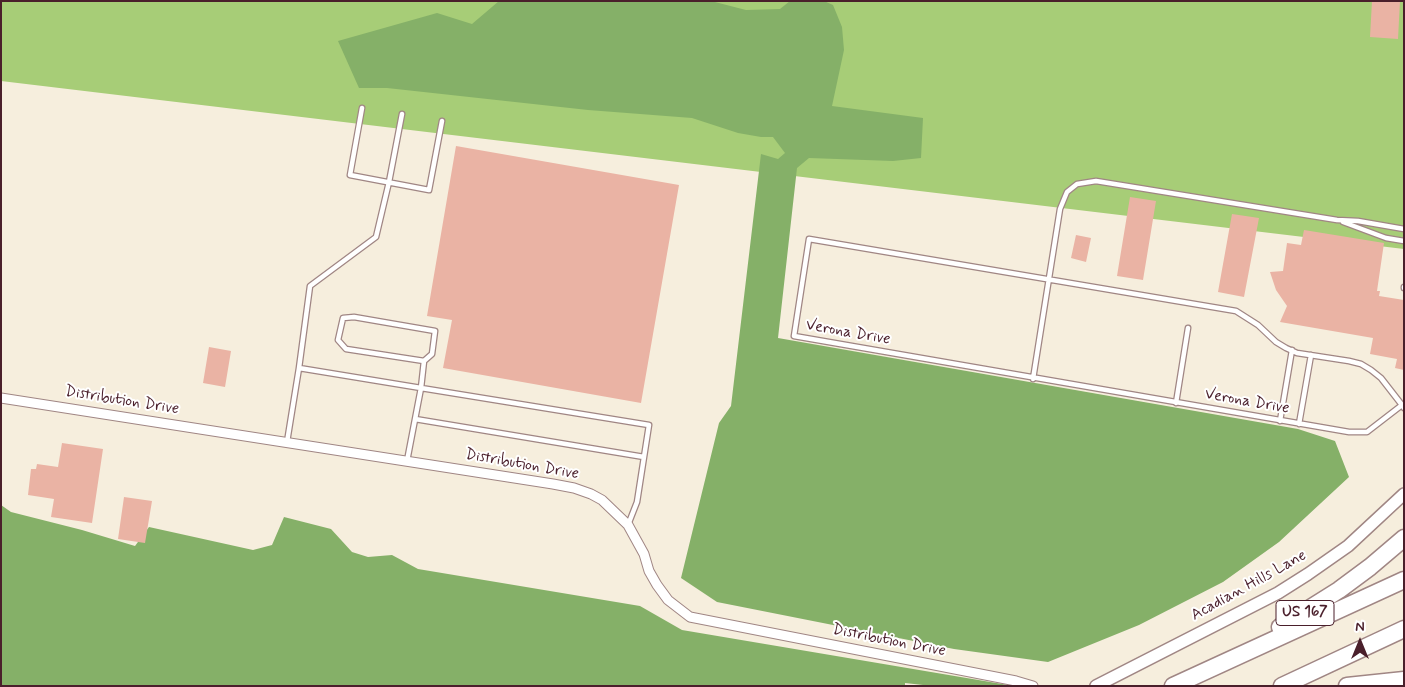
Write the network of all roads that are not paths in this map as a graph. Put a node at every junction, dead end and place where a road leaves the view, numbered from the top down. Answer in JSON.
{"nodes":[{"id":1,"x":362,"y":108,"type":"dead end"},
{"id":2,"x":402,"y":114,"type":"dead end"},
{"id":3,"x":442,"y":121,"type":"dead end"},
{"id":4,"x":389,"y":182,"type":"junction"},
{"id":5,"x":1337,"y":220,"type":"junction"},
{"id":6,"x":1404,"y":229,"type":"edge"},
{"id":7,"x":1404,"y":241,"type":"edge"},
{"id":8,"x":1049,"y":279,"type":"junction"},
{"id":9,"x":1188,"y":328,"type":"dead end"},
{"id":10,"x":1292,"y":350,"type":"junction"},
{"id":11,"x":1311,"y":355,"type":"junction"},
{"id":12,"x":424,"y":361,"type":"junction"},
{"id":13,"x":298,"y":368,"type":"junction"},
{"id":14,"x":1033,"y":378,"type":"junction"},
{"id":15,"x":421,"y":388,"type":"junction"},
{"id":16,"x":1,"y":398,"type":"edge"},
{"id":17,"x":1176,"y":403,"type":"junction"},
{"id":18,"x":1403,"y":407,"type":"edge"},
{"id":19,"x":415,"y":419,"type":"junction"},
{"id":20,"x":1280,"y":421,"type":"junction"},
{"id":21,"x":1299,"y":424,"type":"junction"},
{"id":22,"x":287,"y":442,"type":"junction"},
{"id":23,"x":644,"y":456,"type":"junction"},
{"id":24,"x":407,"y":461,"type":"junction"},
{"id":25,"x":1404,"y":494,"type":"edge"},
{"id":26,"x":628,"y":525,"type":"junction"},
{"id":27,"x":1404,"y":538,"type":"edge"},
{"id":28,"x":1404,"y":580,"type":"edge"},
{"id":29,"x":1404,"y":629,"type":"edge"},
{"id":30,"x":1197,"y":674,"type":"junction"},
{"id":31,"x":1404,"y":680,"type":"edge"},
{"id":32,"x":1032,"y":686,"type":"edge"},
{"id":33,"x":1096,"y":686,"type":"edge"},
{"id":34,"x":1174,"y":686,"type":"edge"},
{"id":35,"x":1282,"y":686,"type":"edge"},
{"id":36,"x":1347,"y":686,"type":"edge"}],
"edges":[{"from":1,"to":4,"type":"lane"},
{"from":2,"to":4,"type":"lane"},
{"from":3,"to":4,"type":"lane"},
{"from":4,"to":13,"type":"lane"},
{"from":5,"to":6,"type":"lane"},
{"from":5,"to":7,"type":"lane"},
{"from":5,"to":8,"type":"lane"},
{"from":8,"to":10,"type":"lane","name":"Verona Drive"},
{"from":8,"to":14,"type":"lane"},
{"from":8,"to":14,"type":"lane","name":"Verona Drive"},
{"from":9,"to":17,"type":"lane"},
{"from":10,"to":11,"type":"lane","name":"Verona Drive"},
{"from":10,"to":20,"type":"lane"},
{"from":11,"to":18,"type":"lane","name":"Verona Drive"},
{"from":11,"to":21,"type":"lane"},
{"from":12,"to":12,"type":"lane"},
{"from":12,"to":15,"type":"lane"},
{"from":13,"to":15,"type":"lane"},
{"from":13,"to":22,"type":"lane"},
{"from":14,"to":17,"type":"lane","name":"Verona Drive"},
{"from":15,"to":19,"type":"lane"},
{"from":15,"to":23,"type":"lane"},
{"from":16,"to":22,"type":"street","name":"Distribution Drive"},
{"from":17,"to":20,"type":"lane","name":"Verona Drive"},
{"from":18,"to":21,"type":"lane","name":"Verona Drive"},
{"from":19,"to":23,"type":"lane"},
{"from":19,"to":24,"type":"lane"},
{"from":20,"to":21,"type":"lane","name":"Verona Drive"},
{"from":22,"to":24,"type":"street","name":"Distribution Drive"},
{"from":23,"to":26,"type":"lane"},
{"from":24,"to":26,"type":"street","name":"Distribution Drive"},
{"from":25,"to":33,"type":"street","name":"Acadian Hills Lane"},
{"from":26,"to":32,"type":"street","name":"Distribution Drive"},
{"from":27,"to":30,"type":"highway","number":"US 167"},
{"from":28,"to":30,"type":"highway"},
{"from":29,"to":35,"type":"highway"},
{"from":30,"to":34,"type":"highway"},
{"from":31,"to":36,"type":"highway"}]}
